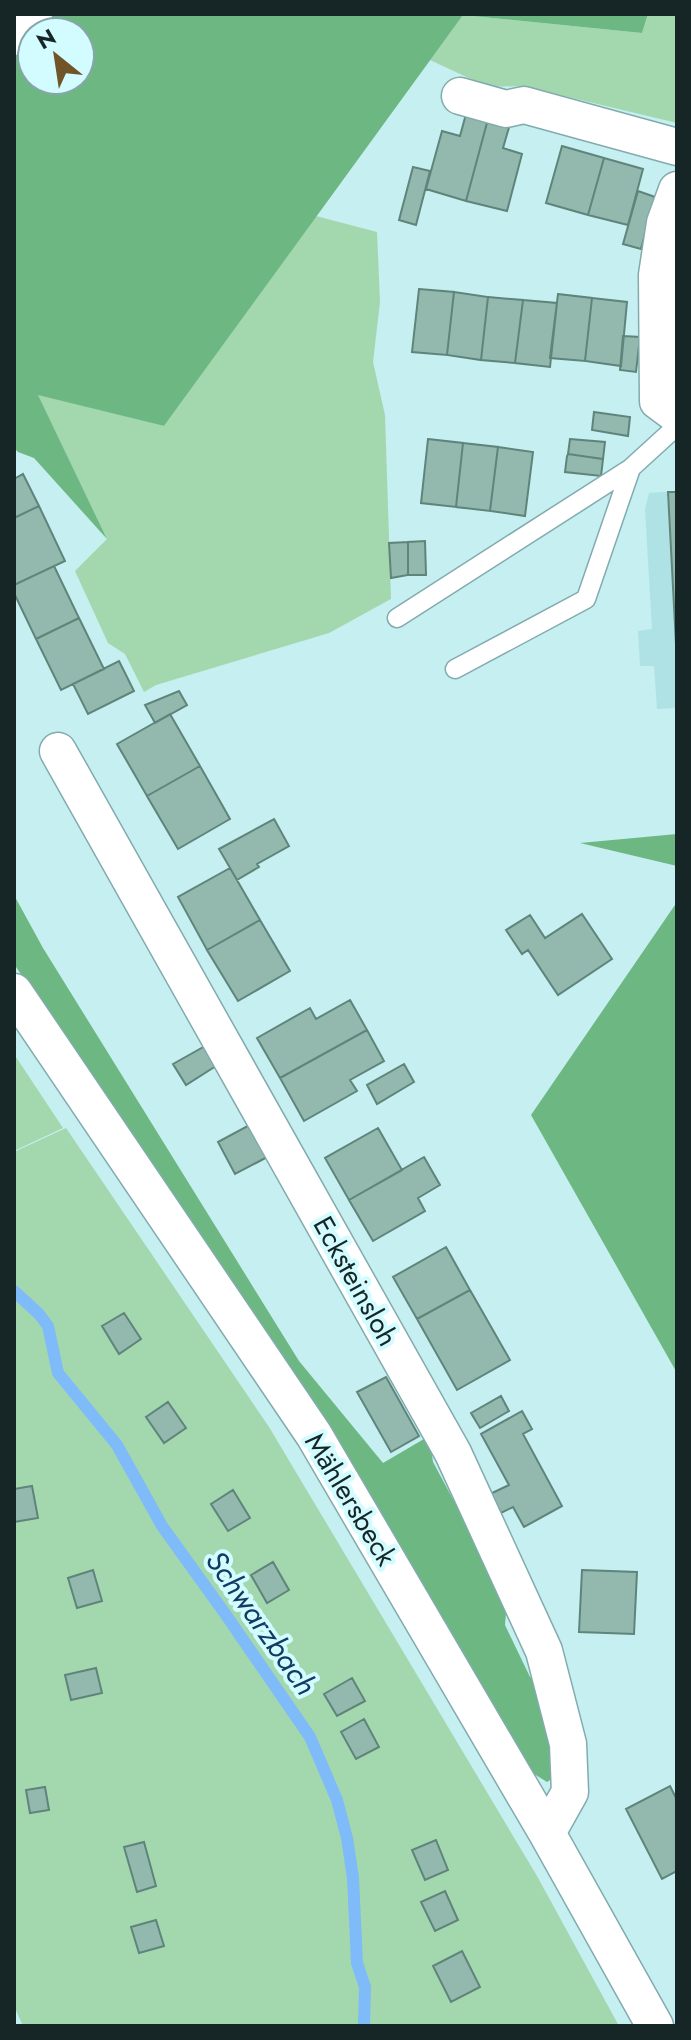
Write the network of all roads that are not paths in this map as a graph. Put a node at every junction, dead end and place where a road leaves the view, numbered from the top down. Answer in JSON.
{"nodes":[{"id":1,"x":34,"y":14,"type":"edge"},
{"id":2,"x":14,"y":37,"type":"edge"},
{"id":3,"x":460,"y":96,"type":"dead end"},
{"id":4,"x":677,"y":147,"type":"edge"},
{"id":5,"x":677,"y":190,"type":"edge"},
{"id":6,"x":677,"y":415,"type":"edge"},
{"id":7,"x":677,"y":426,"type":"edge"},
{"id":8,"x":631,"y":468,"type":"junction"},
{"id":9,"x":397,"y":618,"type":"dead end"},
{"id":10,"x":455,"y":669,"type":"dead end"},
{"id":11,"x":58,"y":751,"type":"dead end"},
{"id":12,"x":14,"y":992,"type":"edge"},
{"id":13,"x":547,"y":1833,"type":"junction"},
{"id":14,"x":655,"y":2026,"type":"edge"}],
"edges":[{"from":1,"to":2,"type":"street"},
{"from":3,"to":4,"type":"street"},
{"from":5,"to":6,"type":"street"},
{"from":7,"to":8,"type":"lane"},
{"from":8,"to":9,"type":"lane"},
{"from":8,"to":10,"type":"lane"},
{"from":11,"to":13,"type":"street","name":"Ecksteinsloh"},
{"from":12,"to":13,"type":"street","name":"Mählersbeck"},
{"from":13,"to":14,"type":"street","name":"Mählersbeck"}]}
